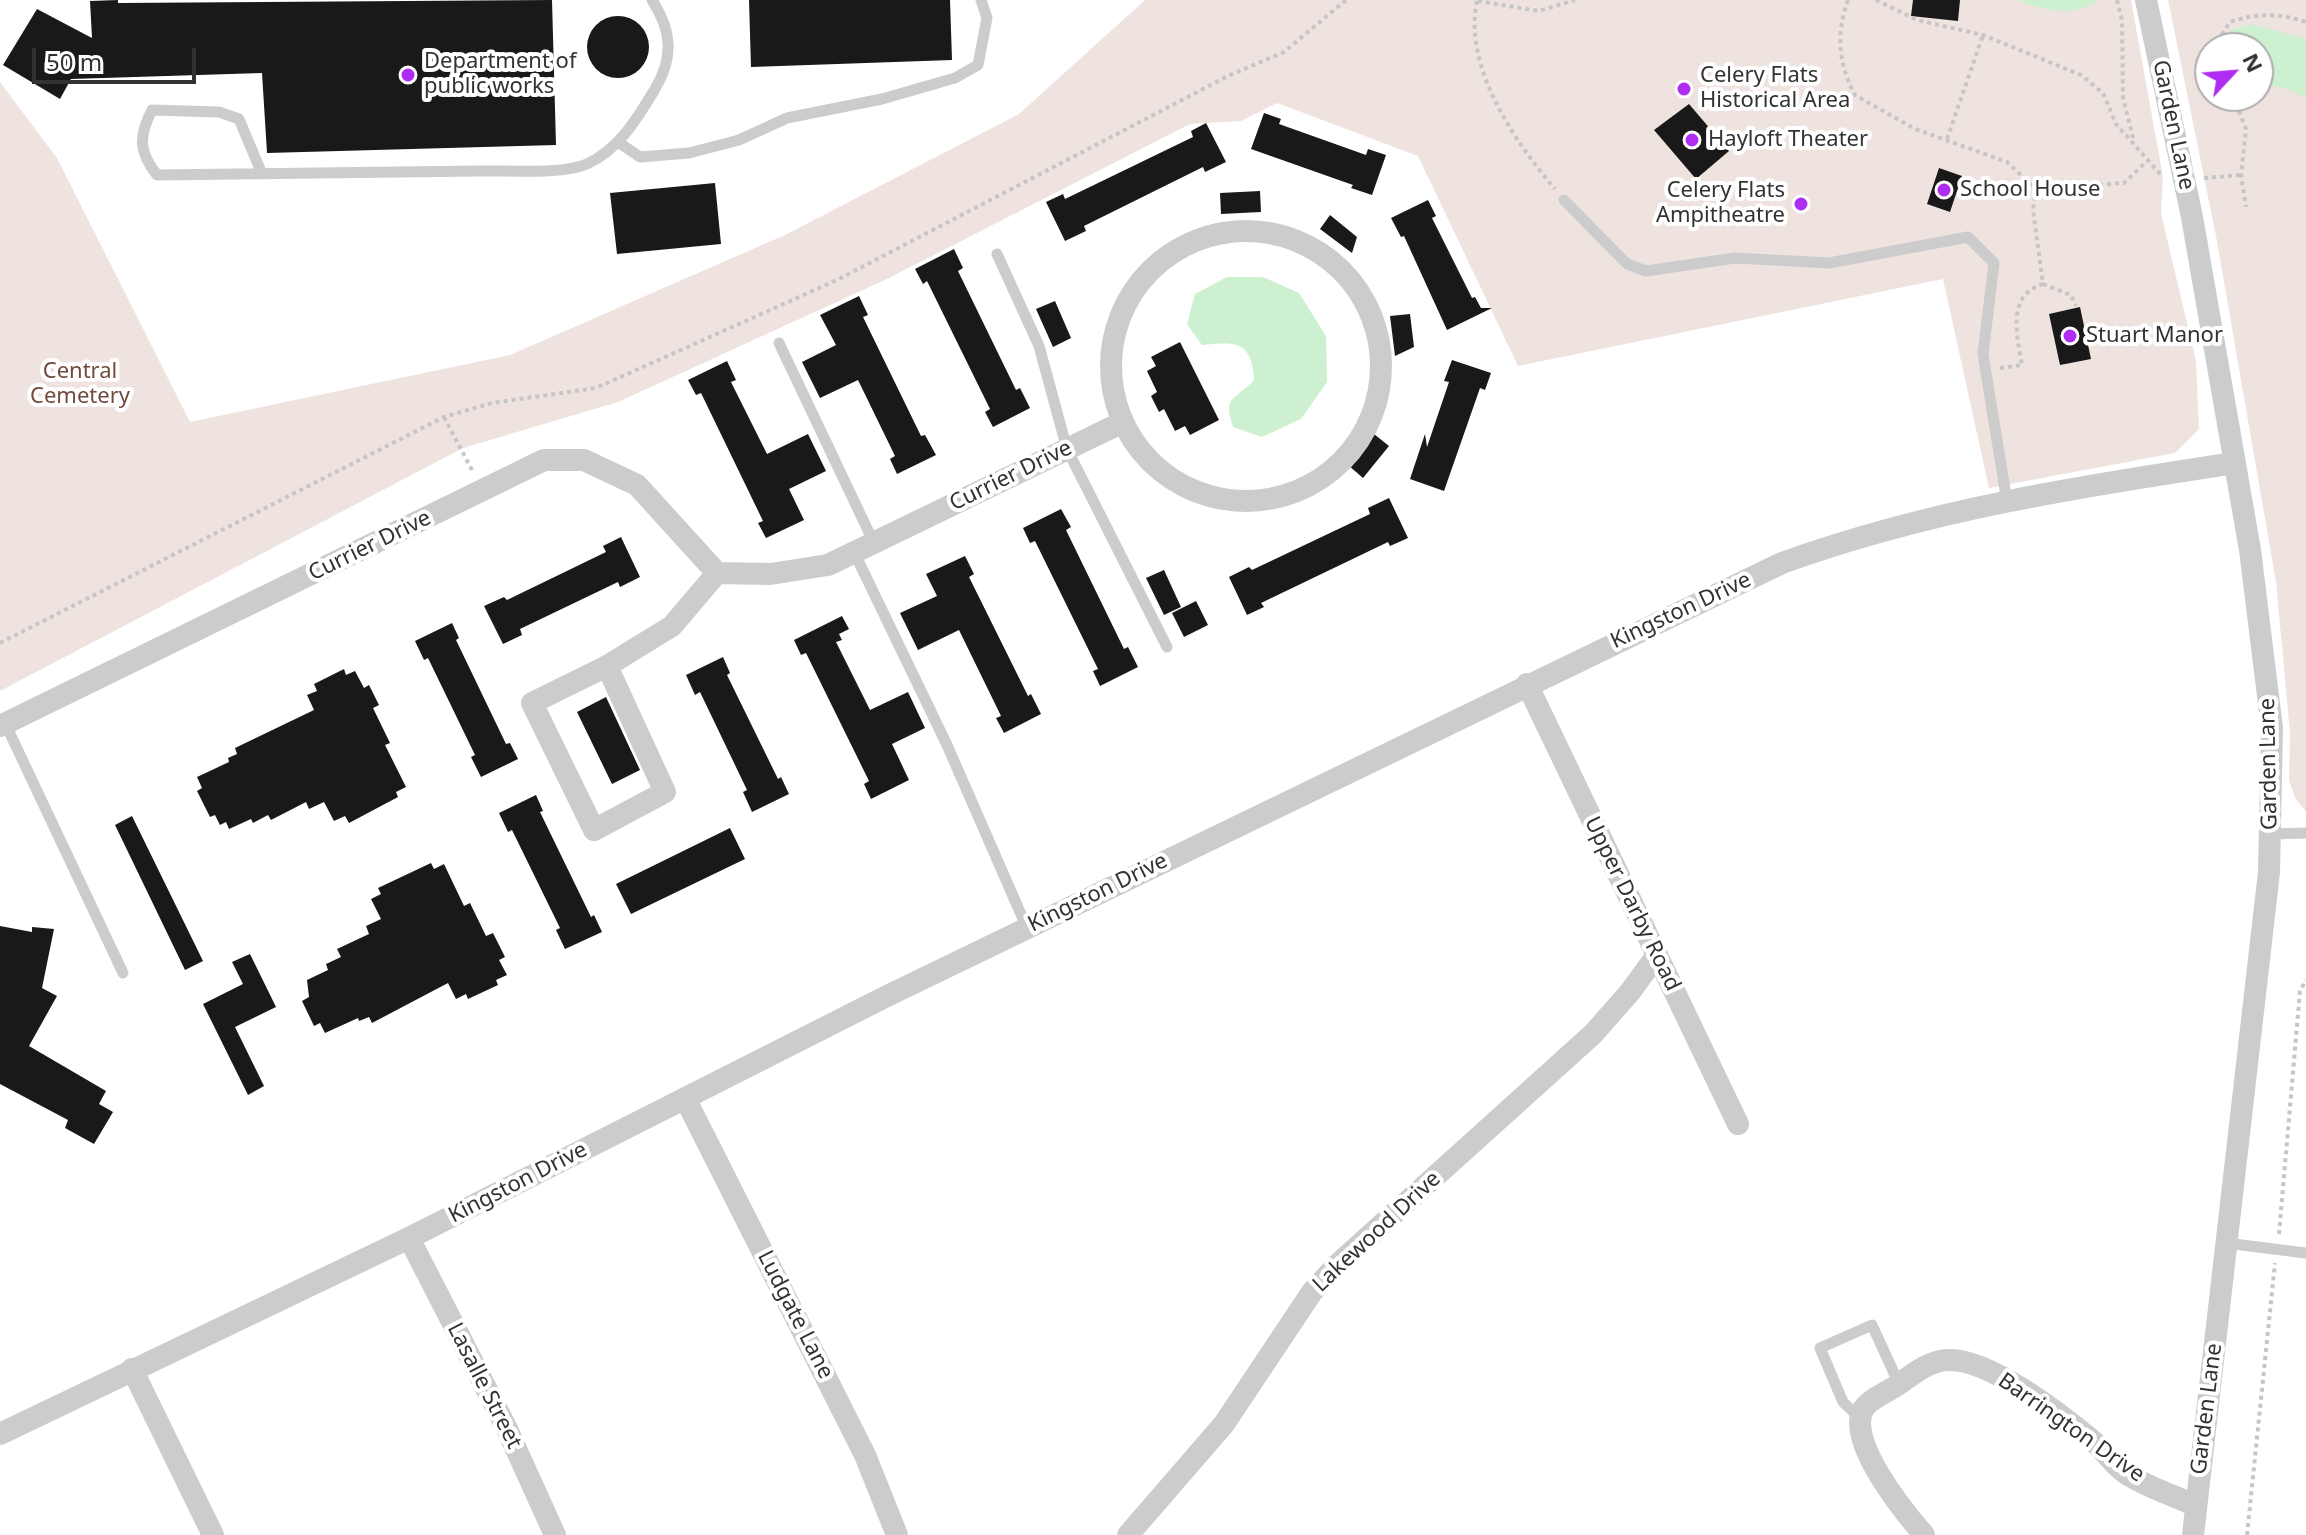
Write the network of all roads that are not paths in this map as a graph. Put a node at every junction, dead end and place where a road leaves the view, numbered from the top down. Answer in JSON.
{"nodes":[{"id":1,"x":652,"y":0,"type":"edge"},
{"id":2,"x":981,"y":0,"type":"edge"},
{"id":3,"x":2146,"y":0,"type":"edge"},
{"id":4,"x":618,"y":142,"type":"junction"},
{"id":5,"x":262,"y":174,"type":"junction"},
{"id":6,"x":1564,"y":200,"type":"road end"},
{"id":7,"x":997,"y":254,"type":"dead end"},
{"id":8,"x":779,"y":343,"type":"dead end"},
{"id":9,"x":1123,"y":422,"type":"junction"},
{"id":10,"x":1067,"y":449,"type":"junction"},
{"id":11,"x":2235,"y":463,"type":"junction"},
{"id":12,"x":2007,"y":502,"type":"junction"},
{"id":13,"x":864,"y":548,"type":"junction"},
{"id":14,"x":717,"y":573,"type":"junction"},
{"id":15,"x":1167,"y":647,"type":"dead end"},
{"id":16,"x":607,"y":666,"type":"junction"},
{"id":17,"x":1527,"y":684,"type":"junction"},
{"id":18,"x":3,"y":724,"type":"edge"},
{"id":19,"x":2306,"y":833,"type":"edge"},
{"id":20,"x":2271,"y":834,"type":"junction"},
{"id":21,"x":1027,"y":928,"type":"junction"},
{"id":22,"x":1657,"y":955,"type":"junction"},
{"id":23,"x":123,"y":973,"type":"dead end"},
{"id":24,"x":685,"y":1098,"type":"junction"},
{"id":25,"x":1738,"y":1124,"type":"dead end"},
{"id":26,"x":409,"y":1238,"type":"junction"},
{"id":27,"x":2226,"y":1243,"type":"junction"},
{"id":28,"x":2306,"y":1253,"type":"edge"},
{"id":29,"x":132,"y":1369,"type":"junction"},
{"id":30,"x":1899,"y":1384,"type":"junction"},
{"id":31,"x":1860,"y":1418,"type":"junction"},
{"id":32,"x":0,"y":1434,"type":"edge"},
{"id":33,"x":2196,"y":1506,"type":"junction"},
{"id":34,"x":213,"y":1535,"type":"edge"},
{"id":35,"x":555,"y":1535,"type":"edge"},
{"id":36,"x":897,"y":1535,"type":"edge"},
{"id":37,"x":1128,"y":1535,"type":"edge"},
{"id":38,"x":1924,"y":1535,"type":"edge"},
{"id":39,"x":2193,"y":1535,"type":"edge"}],
"edges":[{"from":1,"to":4,"type":"lane"},
{"from":2,"to":4,"type":"lane"},
{"from":3,"to":11,"type":"street","name":"Garden Lane"},
{"from":4,"to":5,"type":"lane"},
{"from":5,"to":5,"type":"lane"},
{"from":6,"to":12,"type":"lane"},
{"from":7,"to":10,"type":"lane"},
{"from":8,"to":13,"type":"lane"},
{"from":9,"to":9,"type":"street"},
{"from":9,"to":10,"type":"street","name":"Currier Drive"},
{"from":10,"to":13,"type":"street","name":"Currier Drive"},
{"from":10,"to":15,"type":"lane"},
{"from":11,"to":12,"type":"street","name":"Kingston Drive"},
{"from":11,"to":20,"type":"street","name":"Garden Lane"},
{"from":12,"to":17,"type":"street","name":"Kingston Drive"},
{"from":13,"to":14,"type":"street","name":"Currier Drive"},
{"from":13,"to":21,"type":"lane"},
{"from":14,"to":16,"type":"street"},
{"from":14,"to":18,"type":"street","name":"Currier Drive"},
{"from":16,"to":16,"type":"street"},
{"from":17,"to":21,"type":"street","name":"Kingston Drive"},
{"from":17,"to":22,"type":"street","name":"Upper Darby Road"},
{"from":18,"to":23,"type":"lane"},
{"from":19,"to":20,"type":"lane"},
{"from":20,"to":27,"type":"street","name":"Garden Lane"},
{"from":21,"to":24,"type":"street","name":"Kingston Drive"},
{"from":22,"to":25,"type":"street","name":"Upper Darby Road"},
{"from":22,"to":37,"type":"street","name":"Lakewood Drive"},
{"from":24,"to":26,"type":"street","name":"Kingston Drive"},
{"from":24,"to":36,"type":"street","name":"Ludgate Lane"},
{"from":26,"to":29,"type":"street","name":"Kingston Drive"},
{"from":26,"to":35,"type":"street","name":"Lasalle Street"},
{"from":27,"to":28,"type":"lane"},
{"from":27,"to":33,"type":"street","name":"Garden Lane"},
{"from":29,"to":32,"type":"street","name":"Kingston Drive"},
{"from":29,"to":34,"type":"street"},
{"from":30,"to":31,"type":"street","name":"Barrington Drive"},
{"from":30,"to":31,"type":"lane"},
{"from":30,"to":33,"type":"street","name":"Barrington Drive"},
{"from":31,"to":38,"type":"street"},
{"from":33,"to":39,"type":"street","name":"Garden Lane"}]}
